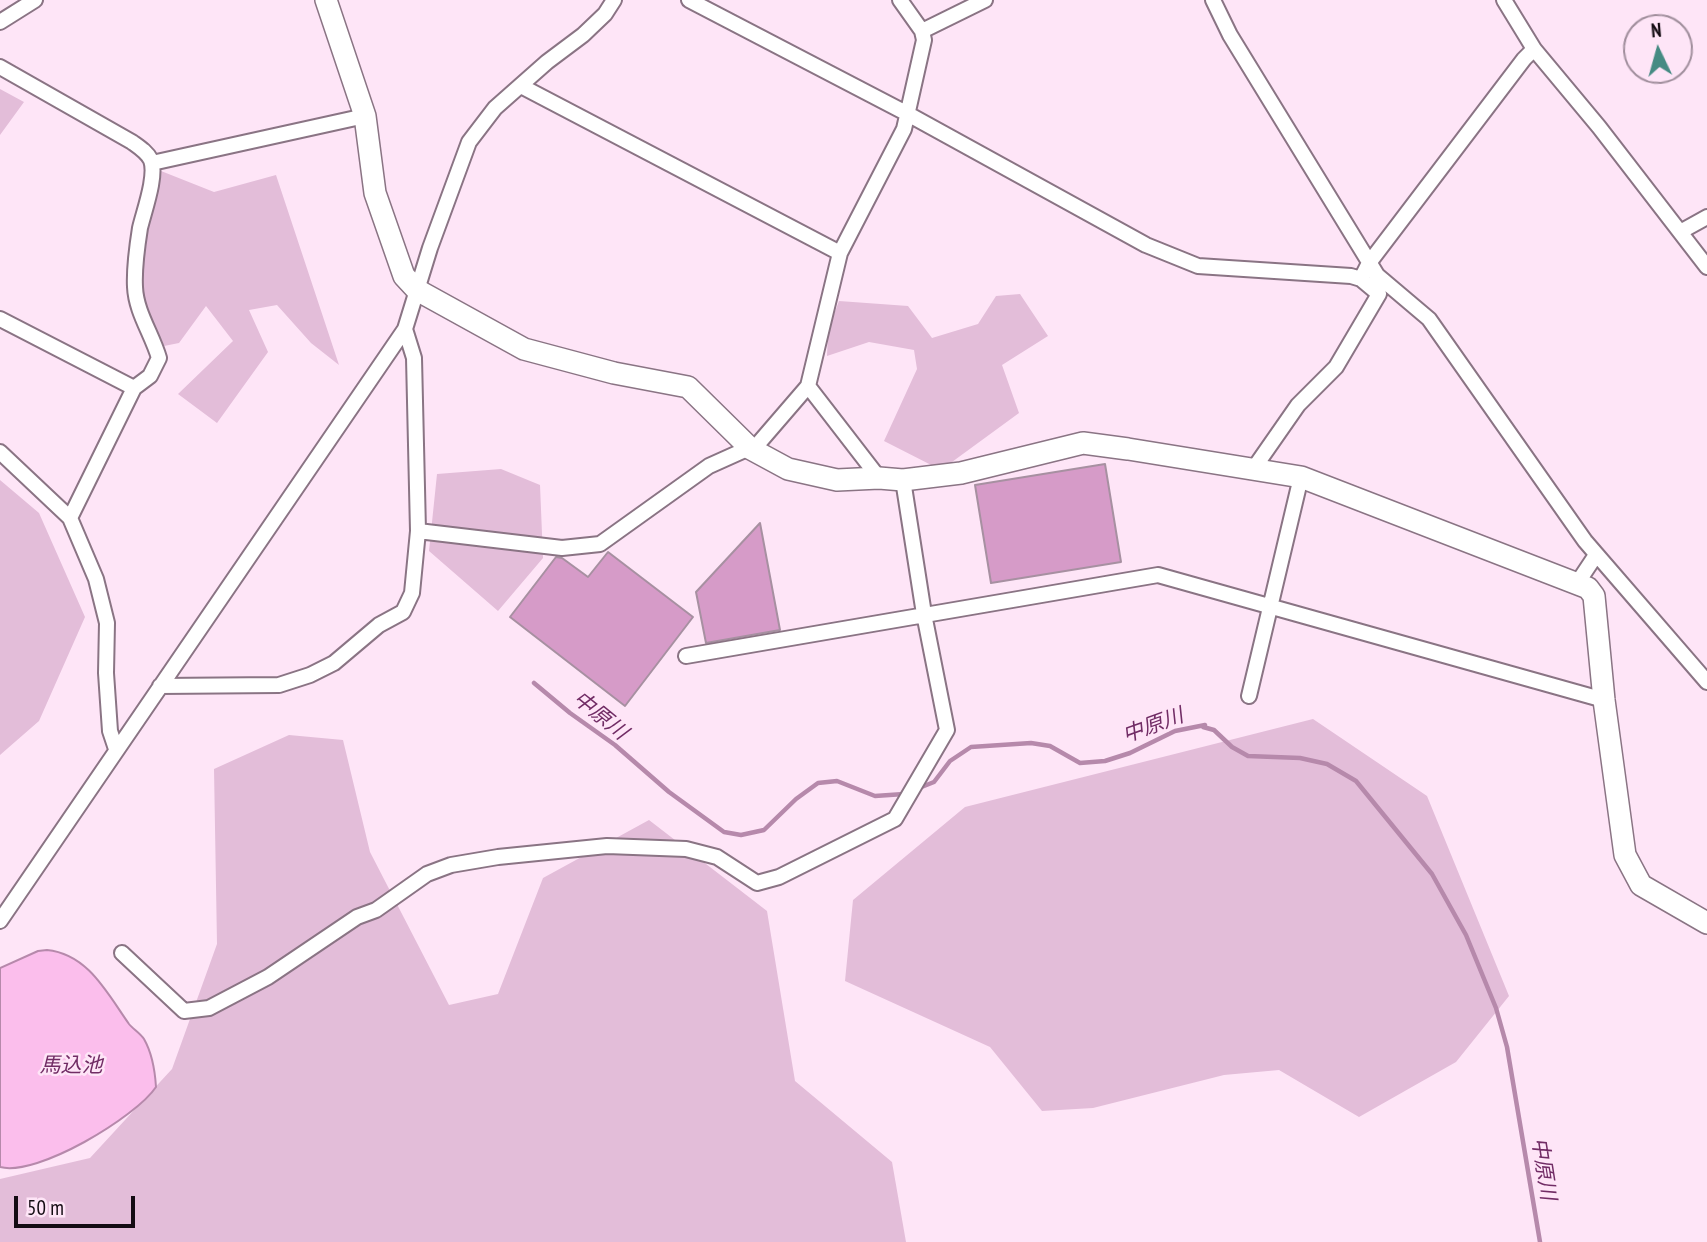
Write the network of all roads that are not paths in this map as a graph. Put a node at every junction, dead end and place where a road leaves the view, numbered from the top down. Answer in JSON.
{"nodes":[{"id":1,"x":35,"y":0,"type":"edge"},
{"id":2,"x":326,"y":0,"type":"edge"},
{"id":3,"x":614,"y":0,"type":"edge"},
{"id":4,"x":689,"y":0,"type":"edge"},
{"id":5,"x":900,"y":0,"type":"edge"},
{"id":6,"x":985,"y":0,"type":"edge"},
{"id":7,"x":1213,"y":0,"type":"edge"},
{"id":8,"x":1504,"y":0,"type":"edge"},
{"id":9,"x":0,"y":22,"type":"edge"},
{"id":10,"x":922,"y":30,"type":"junction"},
{"id":11,"x":1534,"y":49,"type":"junction"},
{"id":12,"x":0,"y":67,"type":"edge"},
{"id":13,"x":521,"y":86,"type":"junction"},
{"id":14,"x":906,"y":113,"type":"junction"},
{"id":15,"x":365,"y":116,"type":"junction"},
{"id":16,"x":152,"y":163,"type":"junction"},
{"id":17,"x":1707,"y":217,"type":"edge"},
{"id":18,"x":1680,"y":232,"type":"junction"},
{"id":19,"x":839,"y":253,"type":"junction"},
{"id":20,"x":1369,"y":263,"type":"junction"},
{"id":21,"x":1707,"y":267,"type":"edge"},
{"id":22,"x":1360,"y":279,"type":"junction"},
{"id":23,"x":417,"y":290,"type":"junction"},
{"id":24,"x":0,"y":318,"type":"edge"},
{"id":25,"x":405,"y":329,"type":"junction"},
{"id":26,"x":808,"y":386,"type":"junction"},
{"id":27,"x":134,"y":387,"type":"junction"},
{"id":28,"x":751,"y":449,"type":"junction"},
{"id":29,"x":0,"y":452,"type":"edge"},
{"id":30,"x":1252,"y":471,"type":"junction"},
{"id":31,"x":1301,"y":477,"type":"junction"},
{"id":32,"x":879,"y":478,"type":"junction"},
{"id":33,"x":903,"y":480,"type":"junction"},
{"id":34,"x":70,"y":518,"type":"junction"},
{"id":35,"x":418,"y":531,"type":"junction"},
{"id":36,"x":1596,"y":555,"type":"junction"},
{"id":37,"x":1578,"y":582,"type":"junction"},
{"id":38,"x":1271,"y":605,"type":"junction"},
{"id":39,"x":924,"y":614,"type":"junction"},
{"id":40,"x":686,"y":656,"type":"dead end"},
{"id":41,"x":1707,"y":682,"type":"edge"},
{"id":42,"x":160,"y":686,"type":"junction"},
{"id":43,"x":1249,"y":696,"type":"dead end"},
{"id":44,"x":1604,"y":700,"type":"junction"},
{"id":45,"x":116,"y":749,"type":"junction"},
{"id":46,"x":0,"y":920,"type":"edge"},
{"id":47,"x":1707,"y":923,"type":"edge"},
{"id":48,"x":122,"y":953,"type":"dead end"}],
"edges":[{"from":1,"to":9,"type":"street"},
{"from":2,"to":15,"type":"street"},
{"from":3,"to":13,"type":"street"},
{"from":4,"to":14,"type":"street"},
{"from":5,"to":10,"type":"street"},
{"from":6,"to":10,"type":"street"},
{"from":7,"to":20,"type":"street"},
{"from":8,"to":11,"type":"street"},
{"from":10,"to":14,"type":"street"},
{"from":11,"to":18,"type":"street"},
{"from":11,"to":20,"type":"street"},
{"from":12,"to":16,"type":"street"},
{"from":13,"to":19,"type":"street"},
{"from":13,"to":23,"type":"street"},
{"from":14,"to":19,"type":"street"},
{"from":14,"to":22,"type":"street"},
{"from":15,"to":16,"type":"street"},
{"from":15,"to":23,"type":"street"},
{"from":16,"to":27,"type":"street"},
{"from":17,"to":18,"type":"street"},
{"from":18,"to":21,"type":"street"},
{"from":19,"to":26,"type":"street"},
{"from":20,"to":22,"type":"street"},
{"from":20,"to":36,"type":"street"},
{"from":22,"to":30,"type":"street"},
{"from":23,"to":25,"type":"street"},
{"from":23,"to":28,"type":"street"},
{"from":24,"to":27,"type":"street"},
{"from":25,"to":35,"type":"street"},
{"from":25,"to":42,"type":"street"},
{"from":26,"to":28,"type":"street"},
{"from":26,"to":32,"type":"street"},
{"from":27,"to":34,"type":"street"},
{"from":28,"to":32,"type":"street"},
{"from":28,"to":35,"type":"street"},
{"from":29,"to":34,"type":"street"},
{"from":30,"to":31,"type":"street"},
{"from":30,"to":33,"type":"street"},
{"from":31,"to":37,"type":"street"},
{"from":31,"to":38,"type":"street"},
{"from":32,"to":33,"type":"street"},
{"from":33,"to":39,"type":"street"},
{"from":34,"to":45,"type":"street"},
{"from":35,"to":42,"type":"street"},
{"from":36,"to":37,"type":"street"},
{"from":36,"to":41,"type":"street"},
{"from":37,"to":44,"type":"street"},
{"from":38,"to":39,"type":"street"},
{"from":38,"to":43,"type":"street"},
{"from":38,"to":44,"type":"street"},
{"from":39,"to":40,"type":"street"},
{"from":39,"to":48,"type":"street"},
{"from":42,"to":45,"type":"street"},
{"from":44,"to":47,"type":"street"},
{"from":45,"to":46,"type":"street"}]}
